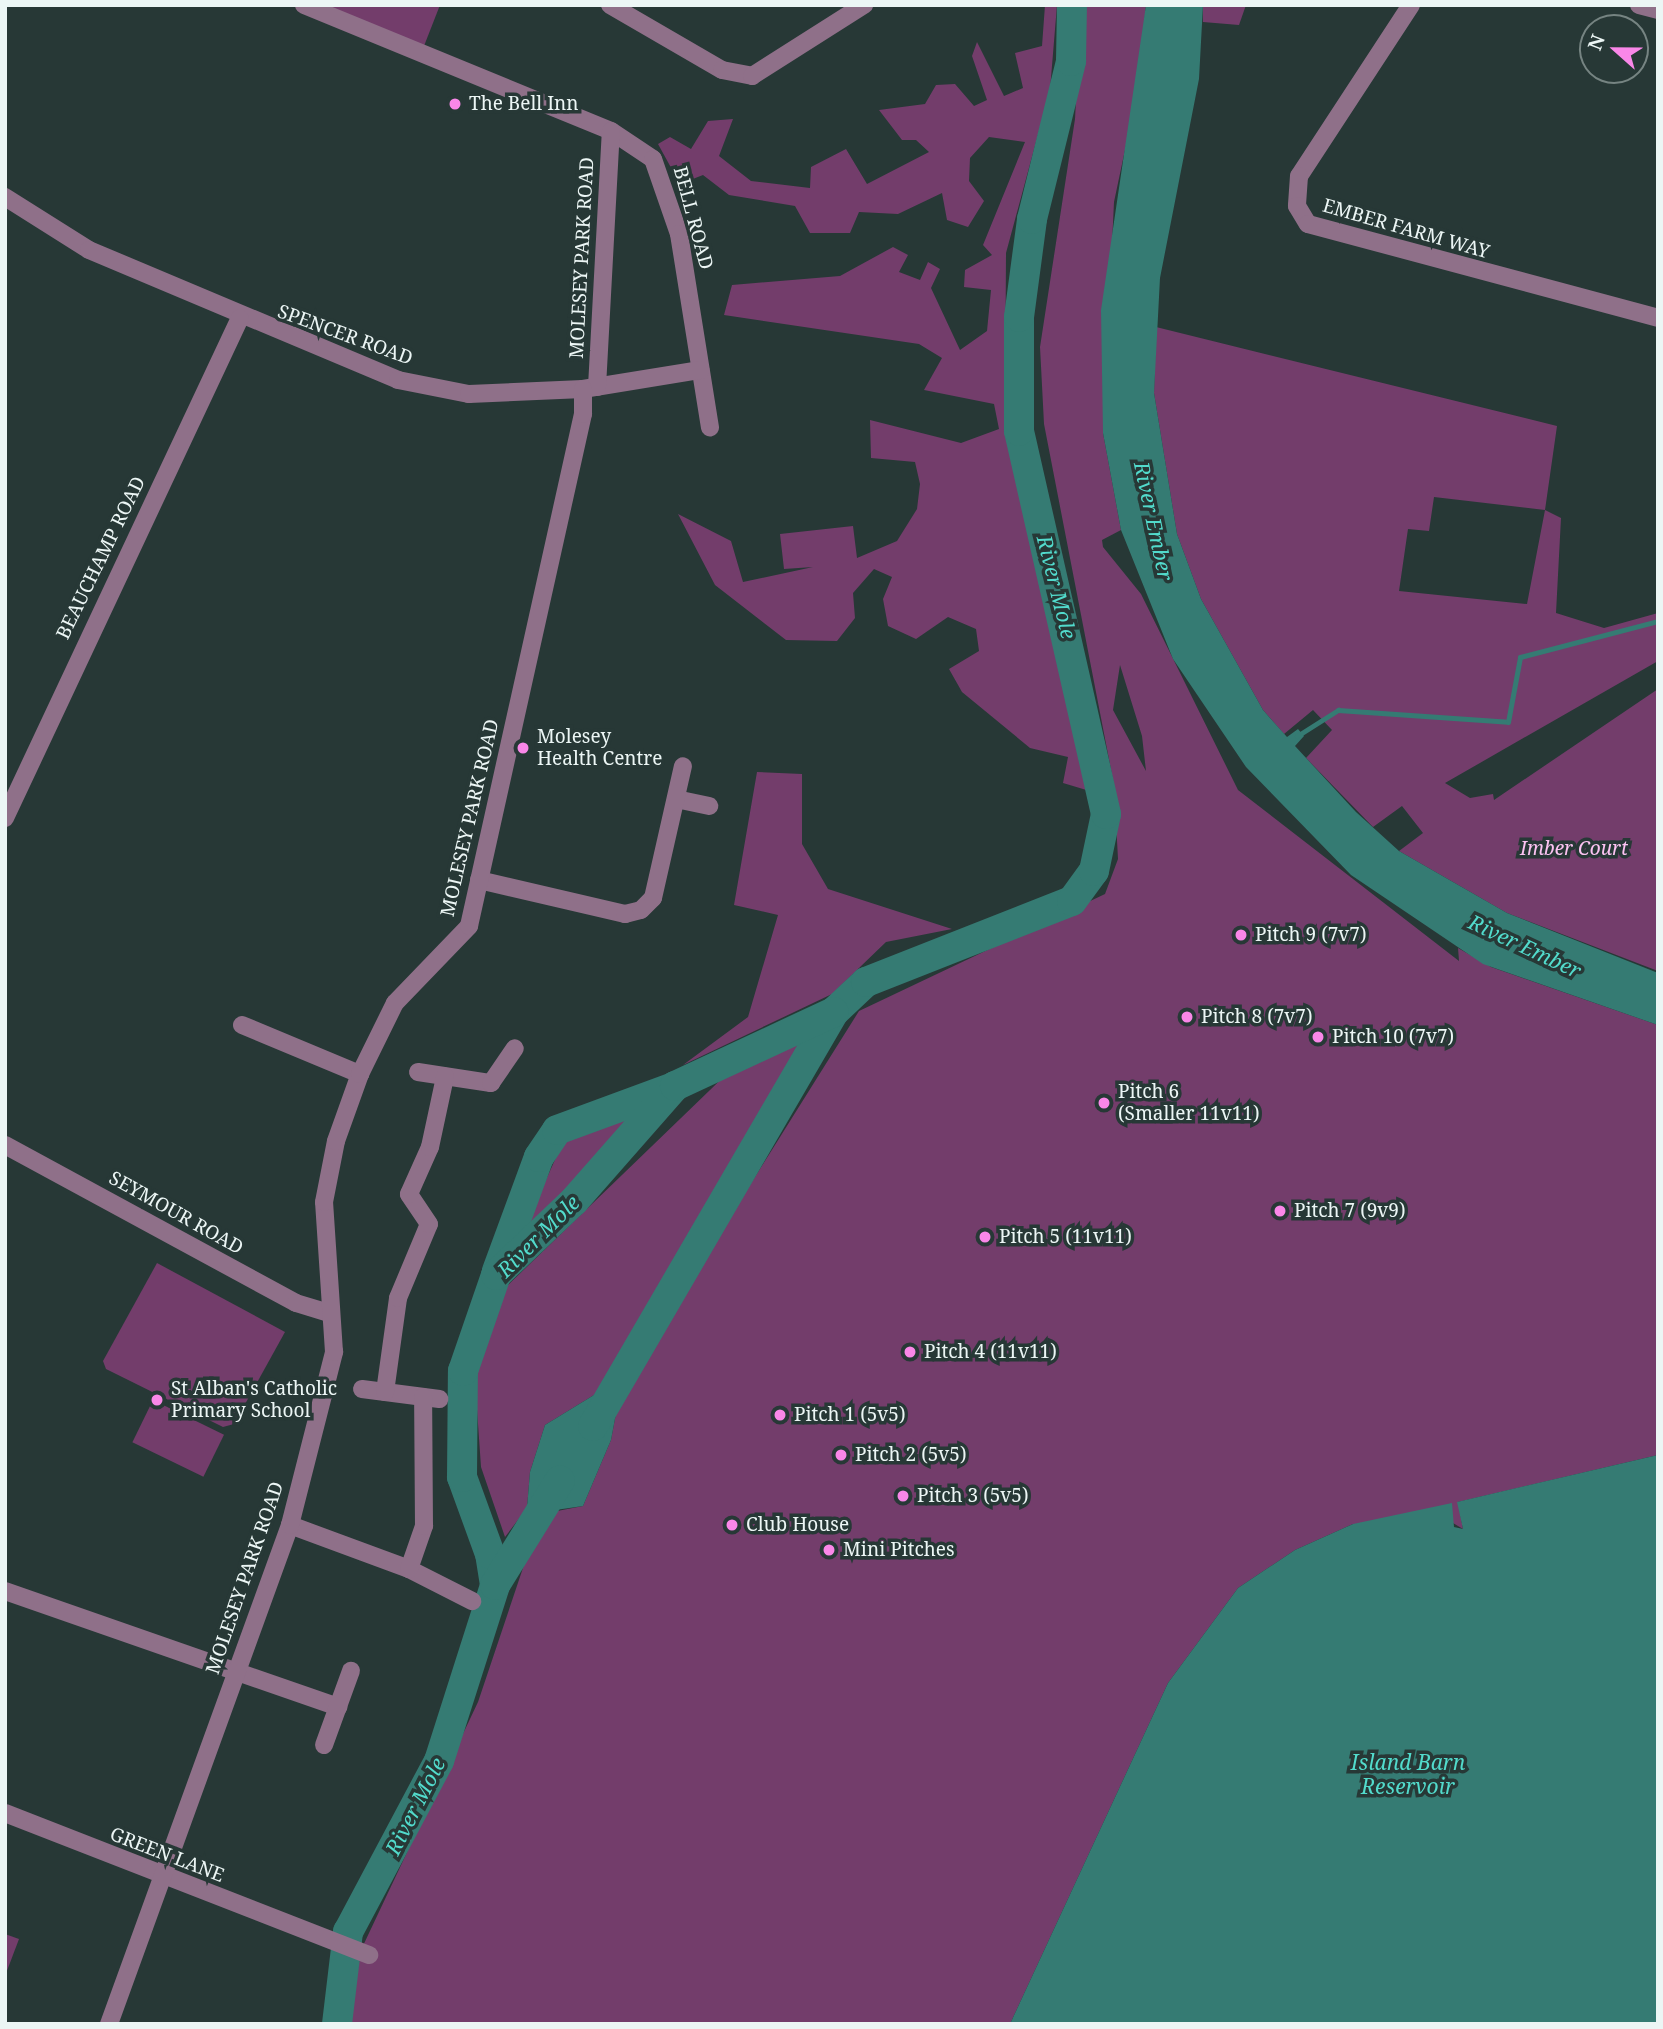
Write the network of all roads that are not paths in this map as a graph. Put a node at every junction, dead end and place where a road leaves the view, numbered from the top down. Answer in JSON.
{"nodes":[{"id":1,"x":304,"y":5,"type":"edge"},
{"id":2,"x":611,"y":5,"type":"edge"},
{"id":3,"x":864,"y":5,"type":"edge"},
{"id":4,"x":1411,"y":5,"type":"edge"},
{"id":5,"x":1639,"y":5,"type":"edge"},
{"id":6,"x":1658,"y":10,"type":"edge"},
{"id":7,"x":611,"y":131,"type":"junction"},
{"id":8,"x":5,"y":197,"type":"edge"},
{"id":9,"x":240,"y":318,"type":"junction"},
{"id":10,"x":1658,"y":318,"type":"edge"},
{"id":11,"x":700,"y":370,"type":"junction"},
{"id":12,"x":590,"y":388,"type":"junction"},
{"id":13,"x":710,"y":428,"type":"dead end"},
{"id":14,"x":684,"y":766,"type":"dead end"},
{"id":15,"x":676,"y":799,"type":"junction"},
{"id":16,"x":709,"y":806,"type":"dead end"},
{"id":17,"x":5,"y":818,"type":"edge"},
{"id":18,"x":479,"y":880,"type":"junction"},
{"id":19,"x":242,"y":1025,"type":"dead end"},
{"id":20,"x":515,"y":1048,"type":"dead end"},
{"id":21,"x":418,"y":1072,"type":"dead end"},
{"id":22,"x":360,"y":1074,"type":"junction"},
{"id":23,"x":445,"y":1077,"type":"junction"},
{"id":24,"x":5,"y":1144,"type":"edge"},
{"id":25,"x":329,"y":1313,"type":"junction"},
{"id":26,"x":362,"y":1389,"type":"dead end"},
{"id":27,"x":385,"y":1392,"type":"junction"},
{"id":28,"x":290,"y":1525,"type":"junction"},
{"id":29,"x":410,"y":1569,"type":"junction"},
{"id":30,"x":5,"y":1591,"type":"edge"},
{"id":31,"x":472,"y":1601,"type":"dead end"},
{"id":32,"x":234,"y":1669,"type":"junction"},
{"id":33,"x":351,"y":1671,"type":"dead end"},
{"id":34,"x":338,"y":1707,"type":"junction"},
{"id":35,"x":324,"y":1745,"type":"dead end"},
{"id":36,"x":5,"y":1814,"type":"edge"},
{"id":37,"x":167,"y":1878,"type":"junction"},
{"id":38,"x":365,"y":1952,"type":"dead end"},
{"id":39,"x":109,"y":2024,"type":"edge"}],
"edges":[{"from":1,"to":7,"type":"street","name":"BELL ROAD"},
{"from":2,"to":3,"type":"street"},
{"from":4,"to":10,"type":"street","name":"EMBER FARM WAY"},
{"from":5,"to":6,"type":"street"},
{"from":7,"to":11,"type":"street","name":"BELL ROAD"},
{"from":7,"to":12,"type":"street","name":"MOLESEY PARK ROAD"},
{"from":8,"to":9,"type":"street","name":"SPENCER ROAD"},
{"from":9,"to":12,"type":"street","name":"SPENCER ROAD"},
{"from":9,"to":17,"type":"street","name":"BEAUCHAMP ROAD"},
{"from":11,"to":12,"type":"street","name":"SPENCER ROAD"},
{"from":11,"to":13,"type":"street","name":"BELL ROAD"},
{"from":12,"to":18,"type":"street","name":"MOLESEY PARK ROAD"},
{"from":14,"to":15,"type":"street"},
{"from":15,"to":16,"type":"street"},
{"from":15,"to":18,"type":"street"},
{"from":18,"to":22,"type":"street","name":"MOLESEY PARK ROAD"},
{"from":19,"to":22,"type":"street"},
{"from":20,"to":23,"type":"street"},
{"from":21,"to":23,"type":"street"},
{"from":22,"to":25,"type":"street","name":"MOLESEY PARK ROAD"},
{"from":23,"to":27,"type":"street"},
{"from":24,"to":25,"type":"street","name":"SEYMOUR ROAD"},
{"from":25,"to":28,"type":"street","name":"MOLESEY PARK ROAD"},
{"from":26,"to":27,"type":"street"},
{"from":27,"to":29,"type":"street"},
{"from":28,"to":29,"type":"street"},
{"from":28,"to":32,"type":"street","name":"MOLESEY PARK ROAD"},
{"from":29,"to":31,"type":"street"},
{"from":30,"to":32,"type":"street"},
{"from":32,"to":34,"type":"street"},
{"from":32,"to":37,"type":"street","name":"MOLESEY PARK ROAD"},
{"from":33,"to":34,"type":"street"},
{"from":34,"to":35,"type":"street"},
{"from":36,"to":37,"type":"street","name":"GREEN LANE"},
{"from":37,"to":38,"type":"street","name":"GREEN LANE"},
{"from":37,"to":39,"type":"street","name":"MOLESEY PARK ROAD"}]}
